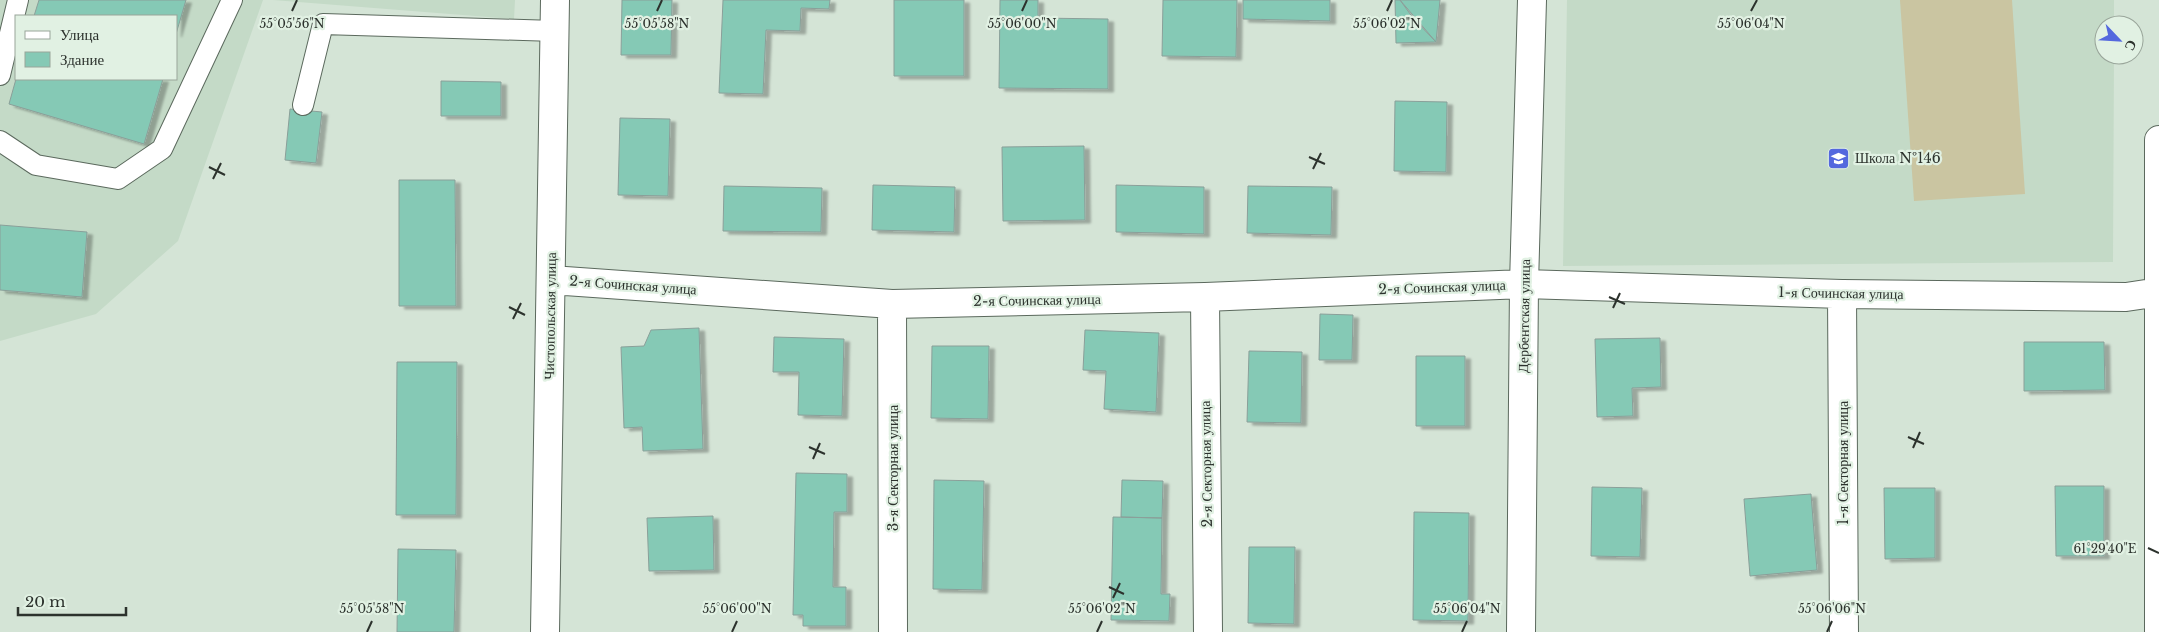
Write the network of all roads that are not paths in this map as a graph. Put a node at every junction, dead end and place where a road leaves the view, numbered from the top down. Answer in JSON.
{"nodes":[{"id":1,"x":18,"y":0,"type":"edge"},
{"id":2,"x":232,"y":0,"type":"edge"},
{"id":3,"x":555,"y":0,"type":"edge"},
{"id":4,"x":1532,"y":0,"type":"edge"},
{"id":5,"x":555,"y":31,"type":"junction"},
{"id":6,"x":0,"y":75,"type":"edge"},
{"id":7,"x":303,"y":105,"type":"dead end"},
{"id":8,"x":2159,"y":140,"type":"edge"},
{"id":9,"x":0,"y":141,"type":"edge"},
{"id":10,"x":551,"y":280,"type":"junction"},
{"id":11,"x":1524,"y":284,"type":"junction"},
{"id":12,"x":2159,"y":293,"type":"edge"},
{"id":13,"x":1842,"y":294,"type":"junction"},
{"id":14,"x":1204,"y":296,"type":"junction"},
{"id":15,"x":892,"y":304,"type":"junction"},
{"id":16,"x":545,"y":632,"type":"edge"},
{"id":17,"x":893,"y":632,"type":"edge"},
{"id":18,"x":1208,"y":632,"type":"edge"},
{"id":19,"x":1521,"y":632,"type":"edge"},
{"id":20,"x":1844,"y":632,"type":"edge"},
{"id":21,"x":2159,"y":632,"type":"edge"}],
"edges":[{"from":1,"to":6,"type":"lane"},
{"from":2,"to":9,"type":"lane"},
{"from":3,"to":5,"type":"street","name":"Чистопольская улица"},
{"from":4,"to":11,"type":"street","name":"Дербентская улица"},
{"from":5,"to":7,"type":"lane"},
{"from":5,"to":10,"type":"street","name":"Чистопольская улица"},
{"from":8,"to":12,"type":"street"},
{"from":10,"to":15,"type":"street","name":"2-я Сочинская улица"},
{"from":10,"to":16,"type":"street","name":"Чистопольская улица"},
{"from":11,"to":13,"type":"street","name":"1-я Сочинская улица"},
{"from":11,"to":14,"type":"street","name":"2-я Сочинская улица"},
{"from":11,"to":19,"type":"street","name":"Дербентская улица"},
{"from":12,"to":13,"type":"street","name":"1-я Сочинская улица"},
{"from":12,"to":21,"type":"street"},
{"from":13,"to":20,"type":"street","name":"1-я Секторная улица"},
{"from":14,"to":15,"type":"street","name":"2-я Сочинская улица"},
{"from":14,"to":18,"type":"street","name":"2-я Секторная улица"},
{"from":15,"to":17,"type":"street","name":"3-я Секторная улица"}]}
